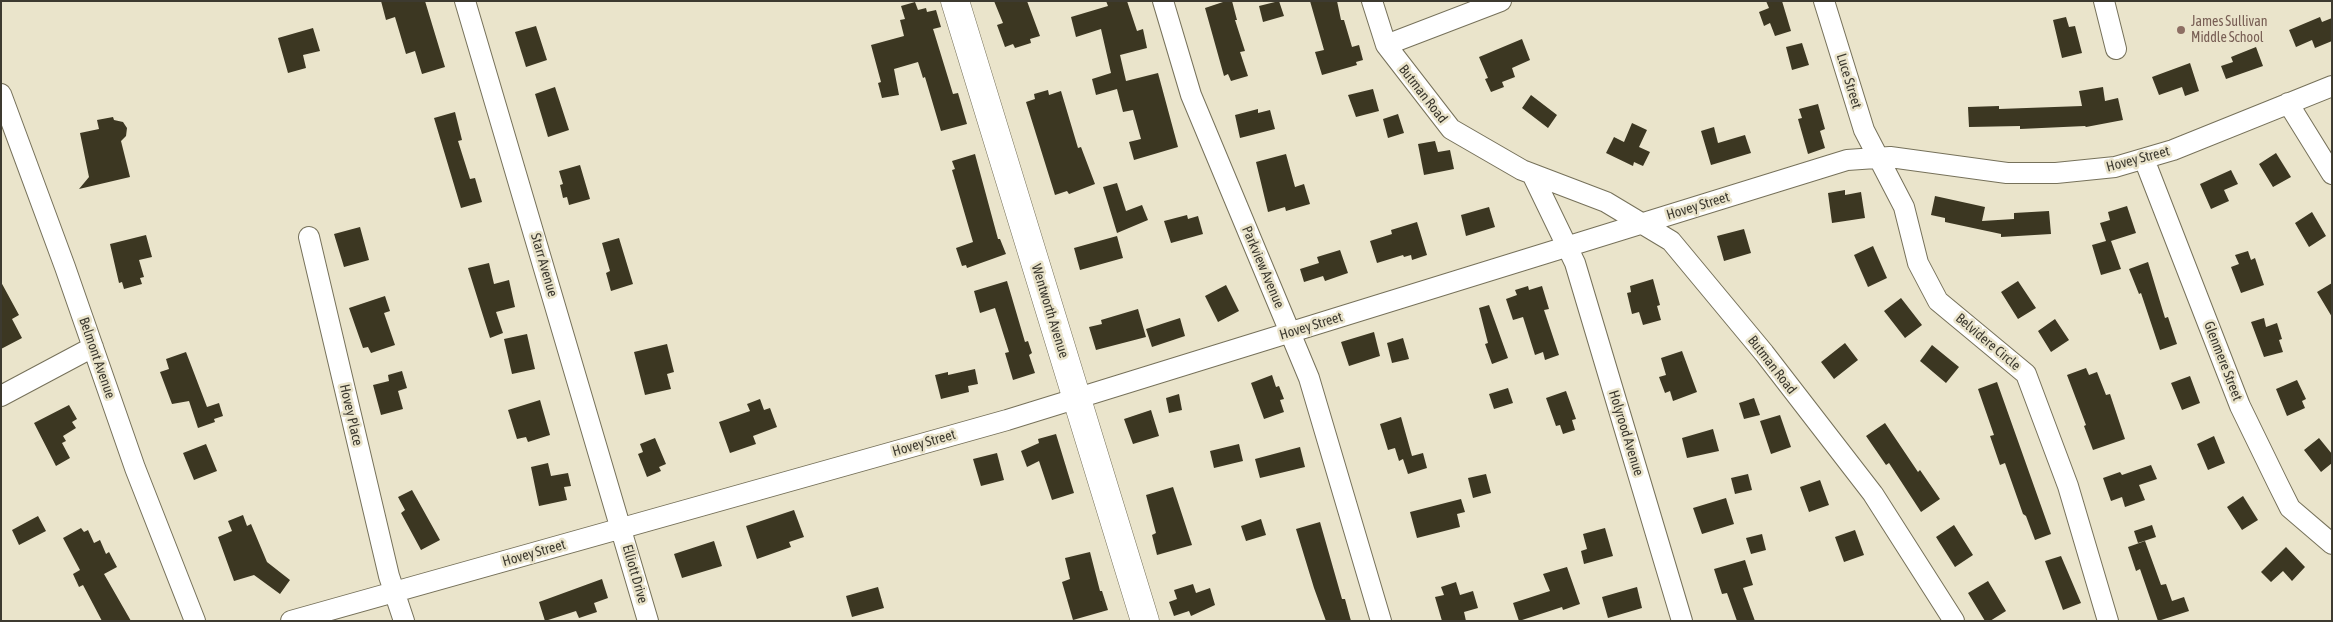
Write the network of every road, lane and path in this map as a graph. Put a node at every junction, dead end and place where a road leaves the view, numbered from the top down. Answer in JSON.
{"nodes":[{"id":1,"x":465,"y":1,"type":"edge"},
{"id":2,"x":954,"y":1,"type":"edge"},
{"id":3,"x":1163,"y":1,"type":"edge"},
{"id":4,"x":1372,"y":1,"type":"edge"},
{"id":5,"x":1501,"y":1,"type":"edge"},
{"id":6,"x":1824,"y":1,"type":"edge"},
{"id":7,"x":2104,"y":1,"type":"edge"},
{"id":8,"x":1386,"y":44,"type":"junction"},
{"id":9,"x":2116,"y":49,"type":"dead end"},
{"id":10,"x":2332,"y":86,"type":"edge"},
{"id":11,"x":1,"y":94,"type":"edge"},
{"id":12,"x":2288,"y":103,"type":"junction"},
{"id":13,"x":1880,"y":158,"type":"junction"},
{"id":14,"x":2144,"y":159,"type":"junction"},
{"id":15,"x":1532,"y":174,"type":"junction"},
{"id":16,"x":2332,"y":174,"type":"edge"},
{"id":17,"x":1642,"y":224,"type":"junction"},
{"id":18,"x":309,"y":237,"type":"dead end"},
{"id":19,"x":1567,"y":247,"type":"junction"},
{"id":20,"x":1290,"y":332,"type":"junction"},
{"id":21,"x":93,"y":347,"type":"junction"},
{"id":22,"x":1,"y":396,"type":"edge"},
{"id":23,"x":1077,"y":398,"type":"junction"},
{"id":24,"x":621,"y":528,"type":"junction"},
{"id":25,"x":2332,"y":544,"type":"edge"},
{"id":26,"x":394,"y":592,"type":"junction"},
{"id":27,"x":195,"y":621,"type":"edge"},
{"id":28,"x":291,"y":621,"type":"edge"},
{"id":29,"x":404,"y":621,"type":"edge"},
{"id":30,"x":648,"y":621,"type":"edge"},
{"id":31,"x":1145,"y":621,"type":"edge"},
{"id":32,"x":1381,"y":621,"type":"edge"},
{"id":33,"x":1682,"y":621,"type":"edge"},
{"id":34,"x":1954,"y":621,"type":"edge"},
{"id":35,"x":2108,"y":621,"type":"edge"}],
"edges":[{"from":1,"to":24,"type":"street","name":"Starr Avenue"},
{"from":2,"to":23,"type":"street","name":"Wentworth Avenue"},
{"from":3,"to":20,"type":"street","name":"Parkview Avenue"},
{"from":4,"to":8,"type":"street","name":"Butman Road"},
{"from":5,"to":8,"type":"street"},
{"from":6,"to":13,"type":"street","name":"Luce Street"},
{"from":7,"to":9,"type":"street"},
{"from":8,"to":15,"type":"street","name":"Butman Road"},
{"from":10,"to":12,"type":"street","name":"Hovey Street"},
{"from":11,"to":21,"type":"street","name":"Belmont Avenue"},
{"from":12,"to":14,"type":"street","name":"Hovey Street"},
{"from":12,"to":16,"type":"street"},
{"from":13,"to":14,"type":"street","name":"Hovey Street"},
{"from":13,"to":17,"type":"street","name":"Hovey Street"},
{"from":13,"to":35,"type":"street","name":"Belvidere Circle"},
{"from":14,"to":25,"type":"street","name":"Glenmere Street"},
{"from":15,"to":17,"type":"street","name":"Butman Road"},
{"from":15,"to":19,"type":"street"},
{"from":17,"to":19,"type":"street","name":"Hovey Street"},
{"from":17,"to":34,"type":"street","name":"Butman Road"},
{"from":18,"to":26,"type":"street","name":"Hovey Place"},
{"from":19,"to":20,"type":"street","name":"Hovey Street"},
{"from":19,"to":33,"type":"street","name":"Holyrood Avenue"},
{"from":20,"to":23,"type":"street","name":"Hovey Street"},
{"from":20,"to":32,"type":"street","name":"Parkview Avenue"},
{"from":21,"to":22,"type":"street"},
{"from":21,"to":27,"type":"street","name":"Belmont Avenue"},
{"from":23,"to":24,"type":"street","name":"Hovey Street"},
{"from":23,"to":31,"type":"street","name":"Wentworth Avenue"},
{"from":24,"to":26,"type":"street","name":"Hovey Street"},
{"from":24,"to":30,"type":"street","name":"Elliott Drive"},
{"from":26,"to":28,"type":"street","name":"Hovey Street"},
{"from":26,"to":29,"type":"street","name":"Hovey Place"}]}
